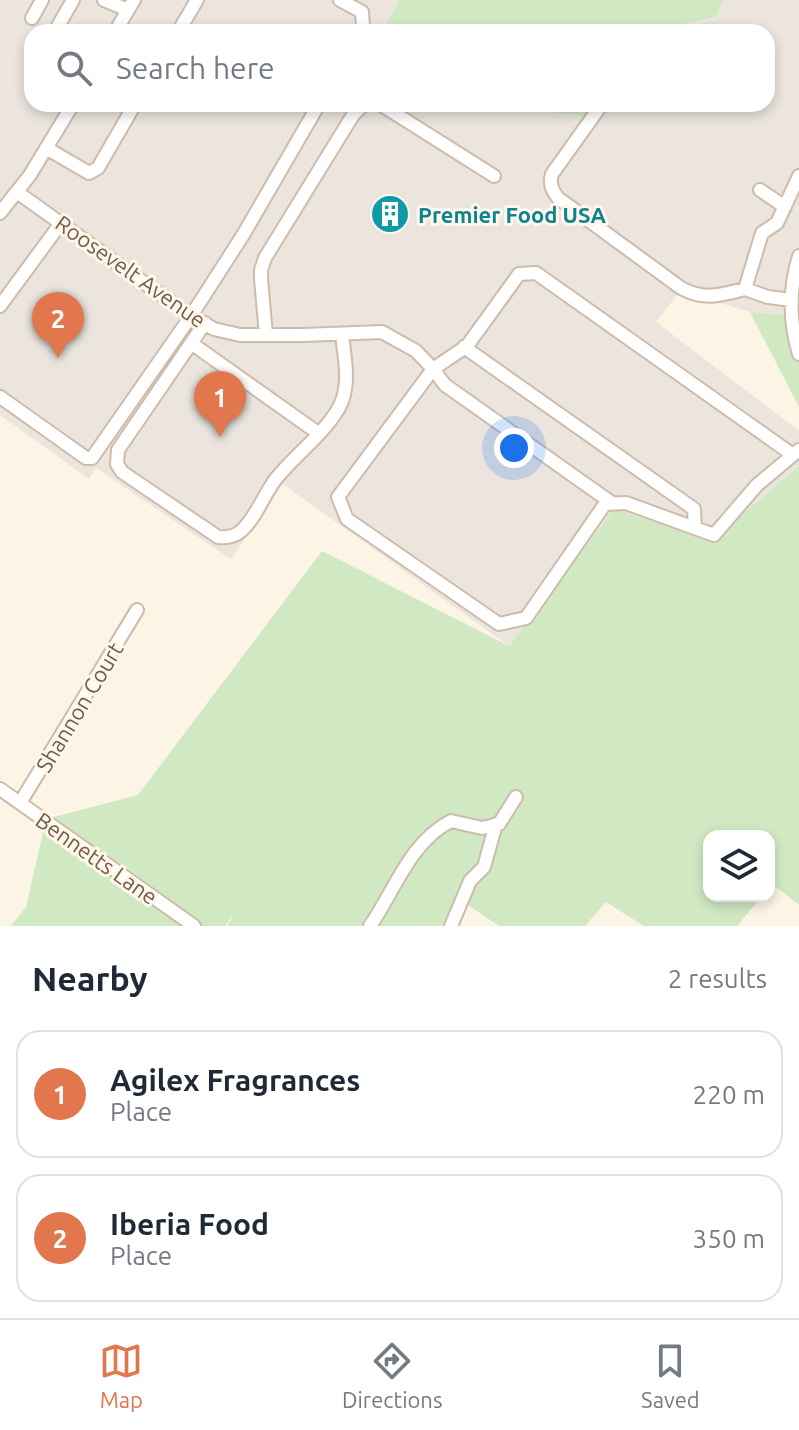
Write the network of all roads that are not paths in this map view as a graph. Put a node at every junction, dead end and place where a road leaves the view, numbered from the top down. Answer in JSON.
{"nodes":[{"id":1,"x":42,"y":0,"type":"edge"},
{"id":2,"x":73,"y":0,"type":"edge"},
{"id":3,"x":104,"y":0,"type":"edge"},
{"id":4,"x":197,"y":0,"type":"edge"},
{"id":5,"x":340,"y":0,"type":"edge"},
{"id":6,"x":131,"y":5,"type":"edge"},
{"id":7,"x":32,"y":18,"type":"dead end"},
{"id":8,"x":59,"y":24,"type":"edge"},
{"id":9,"x":120,"y":24,"type":"edge"},
{"id":10,"x":183,"y":24,"type":"edge"},
{"id":11,"x":363,"y":24,"type":"edge"},
{"id":12,"x":68,"y":112,"type":"edge"},
{"id":13,"x":130,"y":112,"type":"edge"},
{"id":14,"x":314,"y":112,"type":"edge"},
{"id":15,"x":356,"y":112,"type":"edge"},
{"id":16,"x":393,"y":112,"type":"edge"},
{"id":17,"x":596,"y":112,"type":"edge"},
{"id":18,"x":46,"y":148,"type":"junction"},
{"id":19,"x":494,"y":176,"type":"dead end"},
{"id":20,"x":799,"y":176,"type":"edge"},
{"id":21,"x":760,"y":190,"type":"dead end"},
{"id":22,"x":17,"y":192,"type":"junction"},
{"id":23,"x":785,"y":207,"type":"junction"},
{"id":24,"x":0,"y":213,"type":"edge"},
{"id":25,"x":61,"y":223,"type":"junction"},
{"id":26,"x":799,"y":256,"type":"edge"},
{"id":27,"x":745,"y":289,"type":"junction"},
{"id":28,"x":792,"y":300,"type":"junction"},
{"id":29,"x":0,"y":306,"type":"edge"},
{"id":30,"x":191,"y":316,"type":"junction"},
{"id":31,"x":205,"y":323,"type":"junction"},
{"id":32,"x":342,"y":334,"type":"junction"},
{"id":33,"x":266,"y":335,"type":"junction"},
{"id":34,"x":191,"y":343,"type":"junction"},
{"id":35,"x":464,"y":347,"type":"junction"},
{"id":36,"x":799,"y":354,"type":"edge"},
{"id":37,"x":433,"y":369,"type":"junction"},
{"id":38,"x":0,"y":397,"type":"edge"},
{"id":39,"x":318,"y":433,"type":"junction"},
{"id":40,"x":796,"y":453,"type":"edge"},
{"id":41,"x":612,"y":503,"type":"junction"},
{"id":42,"x":695,"y":528,"type":"junction"},
{"id":43,"x":137,"y":610,"type":"dead end"},
{"id":44,"x":0,"y":789,"type":"edge"},
{"id":45,"x":516,"y":797,"type":"dead end"},
{"id":46,"x":20,"y":803,"type":"junction"},
{"id":47,"x":496,"y":824,"type":"junction"},
{"id":48,"x":194,"y":926,"type":"edge"},
{"id":49,"x":370,"y":926,"type":"edge"},
{"id":50,"x":451,"y":926,"type":"edge"}],
"edges":[{"from":1,"to":7,"type":"street"},
{"from":2,"to":8,"type":"street"},
{"from":3,"to":6,"type":"street"},
{"from":4,"to":10,"type":"street"},
{"from":5,"to":11,"type":"street"},
{"from":6,"to":9,"type":"street"},
{"from":12,"to":18,"type":"street"},
{"from":13,"to":18,"type":"street"},
{"from":14,"to":30,"type":"street"},
{"from":15,"to":33,"type":"street"},
{"from":16,"to":19,"type":"street"},
{"from":17,"to":27,"type":"street"},
{"from":18,"to":22,"type":"street"},
{"from":20,"to":23,"type":"street"},
{"from":21,"to":23,"type":"street"},
{"from":22,"to":24,"type":"street"},
{"from":22,"to":25,"type":"street","name":"Roosevelt Avenue"},
{"from":23,"to":27,"type":"street"},
{"from":25,"to":29,"type":"street"},
{"from":25,"to":30,"type":"street","name":"Roosevelt Avenue"},
{"from":26,"to":28,"type":"street"},
{"from":27,"to":28,"type":"street"},
{"from":28,"to":36,"type":"street"},
{"from":30,"to":31,"type":"street","name":"Roosevelt Avenue"},
{"from":30,"to":38,"type":"street"},
{"from":31,"to":33,"type":"street","name":"Roosevelt Avenue"},
{"from":31,"to":34,"type":"street"},
{"from":32,"to":33,"type":"street","name":"Roosevelt Avenue"},
{"from":32,"to":37,"type":"street","name":"Roosevelt Avenue"},
{"from":32,"to":39,"type":"street"},
{"from":34,"to":39,"type":"street"},
{"from":34,"to":39,"type":"street"},
{"from":35,"to":37,"type":"street"},
{"from":35,"to":40,"type":"street"},
{"from":35,"to":42,"type":"street"},
{"from":37,"to":41,"type":"street"},
{"from":37,"to":41,"type":"street"},
{"from":40,"to":42,"type":"street"},
{"from":41,"to":42,"type":"street"},
{"from":43,"to":46,"type":"street","name":"Shannon Court"},
{"from":44,"to":46,"type":"street","name":"Bennetts Lane"},
{"from":45,"to":47,"type":"street"},
{"from":46,"to":48,"type":"street","name":"Bennetts Lane"},
{"from":47,"to":49,"type":"street"},
{"from":47,"to":50,"type":"street"}]}
